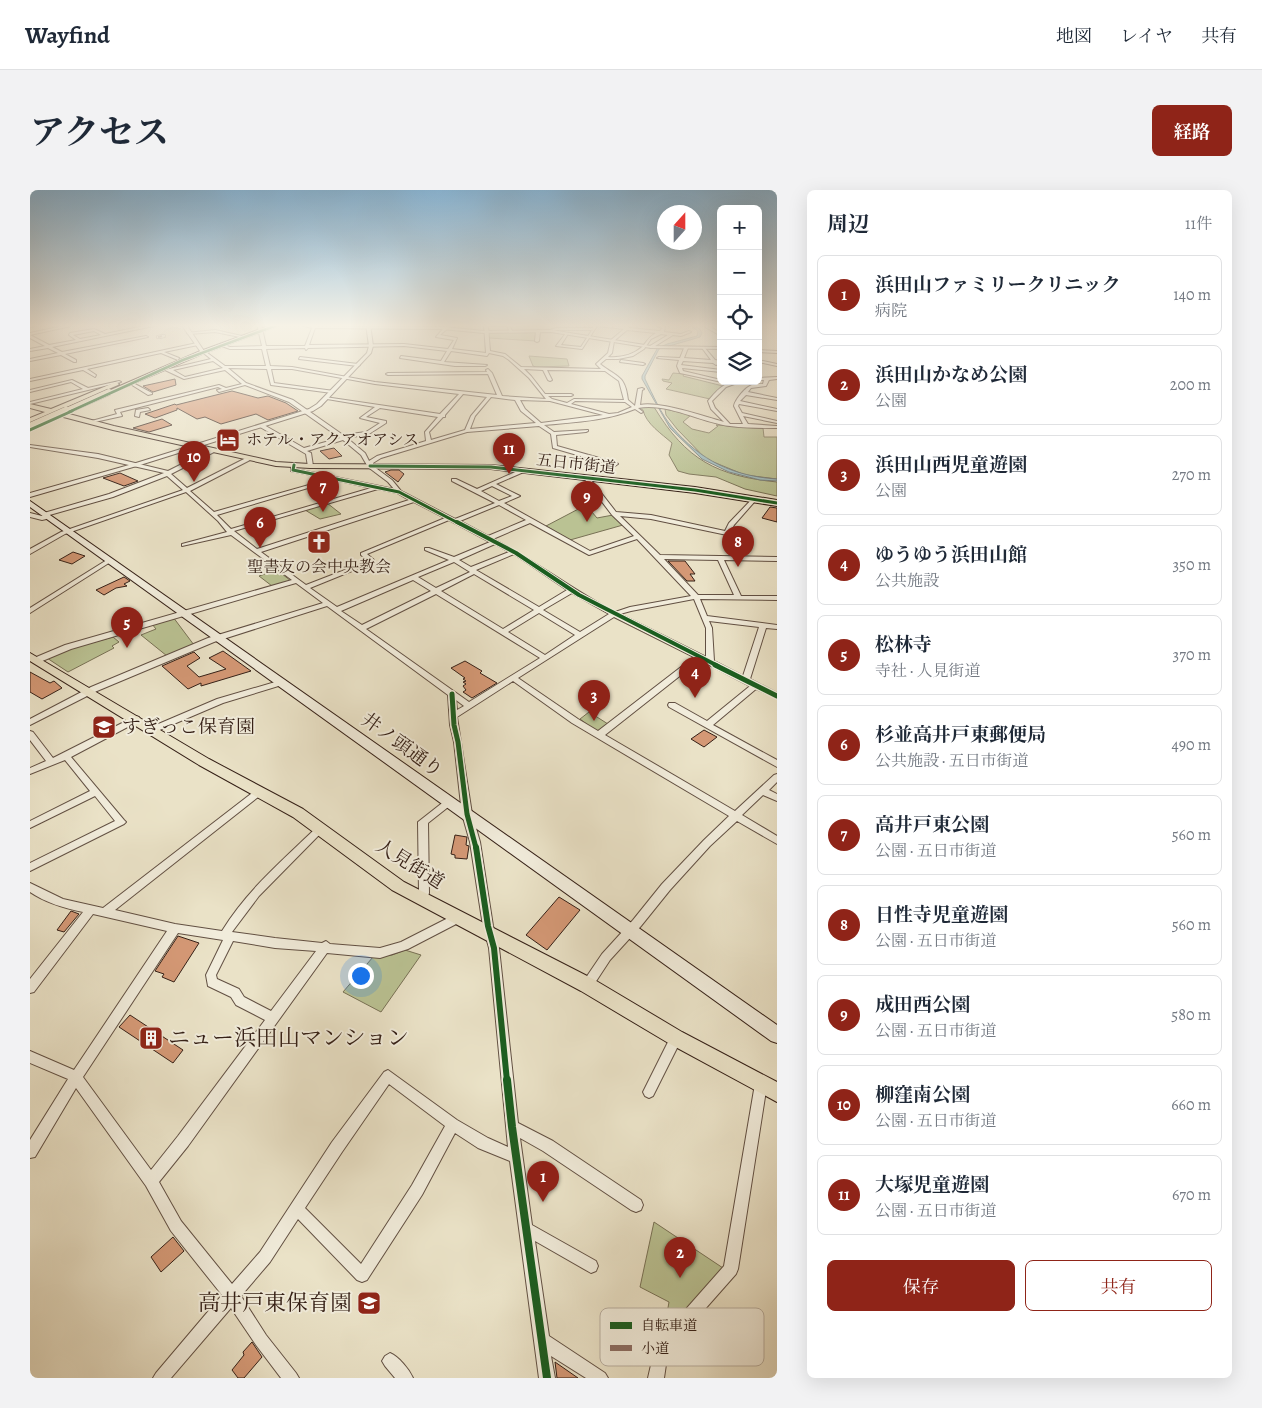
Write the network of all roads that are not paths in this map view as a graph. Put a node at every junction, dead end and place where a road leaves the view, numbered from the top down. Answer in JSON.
{"nodes":[{"id":1,"x":127,"y":379,"type":"edge"},
{"id":2,"x":137,"y":379,"type":"edge"},
{"id":3,"x":142,"y":379,"type":"edge"},
{"id":4,"x":240,"y":379,"type":"edge"},
{"id":5,"x":271,"y":379,"type":"edge"},
{"id":6,"x":345,"y":379,"type":"edge"},
{"id":7,"x":356,"y":379,"type":"edge"},
{"id":8,"x":383,"y":379,"type":"edge"},
{"id":9,"x":440,"y":379,"type":"edge"},
{"id":10,"x":493,"y":379,"type":"edge"},
{"id":11,"x":532,"y":379,"type":"edge"},
{"id":12,"x":619,"y":379,"type":"edge"},
{"id":13,"x":767,"y":379,"type":"edge"},
{"id":14,"x":119,"y":382,"type":"junction"},
{"id":15,"x":379,"y":383,"type":"junction"},
{"id":16,"x":133,"y":384,"type":"junction"},
{"id":17,"x":246,"y":384,"type":"junction"},
{"id":18,"x":272,"y":384,"type":"junction"},
{"id":19,"x":726,"y":385,"type":"edge"},
{"id":20,"x":86,"y":389,"type":"junction"},
{"id":21,"x":225,"y":389,"type":"junction"},
{"id":22,"x":258,"y":389,"type":"junction"},
{"id":23,"x":642,"y":389,"type":"dead end"},
{"id":24,"x":441,"y":390,"type":"junction"},
{"id":25,"x":30,"y":391,"type":"edge"},
{"id":26,"x":332,"y":392,"type":"junction"},
{"id":27,"x":463,"y":392,"type":"junction"},
{"id":28,"x":744,"y":392,"type":"junction"},
{"id":29,"x":150,"y":394,"type":"dead end"},
{"id":30,"x":544,"y":395,"type":"junction"},
{"id":31,"x":572,"y":395,"type":"dead end"},
{"id":32,"x":490,"y":396,"type":"junction"},
{"id":33,"x":500,"y":397,"type":"junction"},
{"id":34,"x":327,"y":398,"type":"junction"},
{"id":35,"x":517,"y":399,"type":"junction"},
{"id":36,"x":776,"y":399,"type":"edge"},
{"id":37,"x":550,"y":400,"type":"junction"},
{"id":38,"x":626,"y":401,"type":"junction"},
{"id":39,"x":737,"y":402,"type":"junction"},
{"id":40,"x":30,"y":404,"type":"edge"},
{"id":41,"x":569,"y":404,"type":"junction"},
{"id":42,"x":379,"y":406,"type":"junction"},
{"id":43,"x":636,"y":407,"type":"junction"},
{"id":44,"x":767,"y":408,"type":"junction"},
{"id":45,"x":777,"y":410,"type":"edge"},
{"id":46,"x":51,"y":412,"type":"junction"},
{"id":47,"x":307,"y":412,"type":"junction"},
{"id":48,"x":641,"y":412,"type":"dead end"},
{"id":49,"x":740,"y":414,"type":"junction"},
{"id":50,"x":63,"y":415,"type":"junction"},
{"id":51,"x":137,"y":416,"type":"dead end"},
{"id":52,"x":443,"y":416,"type":"junction"},
{"id":53,"x":610,"y":416,"type":"junction"},
{"id":54,"x":575,"y":421,"type":"junction"},
{"id":55,"x":90,"y":422,"type":"junction"},
{"id":56,"x":777,"y":422,"type":"edge"},
{"id":57,"x":542,"y":424,"type":"junction"},
{"id":58,"x":729,"y":425,"type":"junction"},
{"id":59,"x":30,"y":426,"type":"edge"},
{"id":60,"x":262,"y":426,"type":"junction"},
{"id":61,"x":746,"y":426,"type":"junction"},
{"id":62,"x":777,"y":427,"type":"edge"},
{"id":63,"x":467,"y":430,"type":"junction"},
{"id":64,"x":553,"y":434,"type":"junction"},
{"id":65,"x":343,"y":438,"type":"junction"},
{"id":66,"x":429,"y":442,"type":"junction"},
{"id":67,"x":30,"y":446,"type":"edge"},
{"id":68,"x":194,"y":447,"type":"junction"},
{"id":69,"x":304,"y":450,"type":"junction"},
{"id":70,"x":212,"y":451,"type":"junction"},
{"id":71,"x":248,"y":459,"type":"junction"},
{"id":72,"x":138,"y":464,"type":"junction"},
{"id":73,"x":616,"y":464,"type":"dead end"},
{"id":74,"x":370,"y":466,"type":"junction"},
{"id":75,"x":310,"y":470,"type":"junction"},
{"id":76,"x":524,"y":470,"type":"junction"},
{"id":77,"x":170,"y":474,"type":"junction"},
{"id":78,"x":586,"y":477,"type":"junction"},
{"id":79,"x":336,"y":479,"type":"junction"},
{"id":80,"x":454,"y":480,"type":"dead end"},
{"id":81,"x":493,"y":485,"type":"junction"},
{"id":82,"x":380,"y":487,"type":"junction"},
{"id":83,"x":187,"y":490,"type":"junction"},
{"id":84,"x":478,"y":491,"type":"junction"},
{"id":85,"x":399,"y":492,"type":"junction"},
{"id":86,"x":30,"y":495,"type":"edge"},
{"id":87,"x":754,"y":499,"type":"junction"},
{"id":88,"x":414,"y":500,"type":"junction"},
{"id":89,"x":499,"y":502,"type":"junction"},
{"id":90,"x":30,"y":503,"type":"edge"},
{"id":91,"x":777,"y":503,"type":"edge"},
{"id":92,"x":212,"y":514,"type":"junction"},
{"id":93,"x":614,"y":514,"type":"junction"},
{"id":94,"x":30,"y":515,"type":"edge"},
{"id":95,"x":48,"y":516,"type":"junction"},
{"id":96,"x":453,"y":519,"type":"junction"},
{"id":97,"x":532,"y":520,"type":"junction"},
{"id":98,"x":69,"y":531,"type":"junction"},
{"id":99,"x":230,"y":532,"type":"junction"},
{"id":100,"x":637,"y":536,"type":"junction"},
{"id":101,"x":492,"y":540,"type":"junction"},
{"id":102,"x":184,"y":545,"type":"dead end"},
{"id":103,"x":427,"y":549,"type":"dead end"},
{"id":104,"x":257,"y":551,"type":"junction"},
{"id":105,"x":30,"y":552,"type":"edge"},
{"id":106,"x":513,"y":552,"type":"junction"},
{"id":107,"x":659,"y":557,"type":"junction"},
{"id":108,"x":720,"y":558,"type":"junction"},
{"id":109,"x":453,"y":559,"type":"junction"},
{"id":110,"x":110,"y":560,"type":"junction"},
{"id":111,"x":777,"y":561,"type":"edge"},
{"id":112,"x":472,"y":571,"type":"junction"},
{"id":113,"x":413,"y":577,"type":"junction"},
{"id":114,"x":297,"y":580,"type":"junction"},
{"id":115,"x":306,"y":587,"type":"junction"},
{"id":116,"x":572,"y":590,"type":"junction"},
{"id":117,"x":436,"y":591,"type":"junction"},
{"id":118,"x":696,"y":597,"type":"junction"},
{"id":119,"x":739,"y":598,"type":"junction"},
{"id":120,"x":777,"y":598,"type":"edge"},
{"id":121,"x":328,"y":604,"type":"junction"},
{"id":122,"x":337,"y":610,"type":"junction"},
{"id":123,"x":538,"y":610,"type":"junction"},
{"id":124,"x":30,"y":611,"type":"edge"},
{"id":125,"x":183,"y":612,"type":"junction"},
{"id":126,"x":614,"y":614,"type":"junction"},
{"id":127,"x":705,"y":618,"type":"junction"},
{"id":128,"x":763,"y":625,"type":"junction"},
{"id":129,"x":777,"y":627,"type":"edge"},
{"id":130,"x":362,"y":628,"type":"junction"},
{"id":131,"x":503,"y":632,"type":"junction"},
{"id":132,"x":580,"y":635,"type":"junction"},
{"id":133,"x":219,"y":638,"type":"junction"},
{"id":134,"x":700,"y":656,"type":"junction"},
{"id":135,"x":545,"y":658,"type":"junction"},
{"id":136,"x":33,"y":659,"type":"edge"},
{"id":137,"x":710,"y":662,"type":"junction"},
{"id":138,"x":513,"y":678,"type":"junction"},
{"id":139,"x":746,"y":679,"type":"junction"},
{"id":140,"x":282,"y":682,"type":"junction"},
{"id":141,"x":756,"y":685,"type":"junction"},
{"id":142,"x":89,"y":692,"type":"junction"},
{"id":143,"x":452,"y":694,"type":"junction"},
{"id":144,"x":777,"y":696,"type":"edge"},
{"id":145,"x":468,"y":705,"type":"junction"},
{"id":146,"x":672,"y":705,"type":"dead end"},
{"id":147,"x":452,"y":716,"type":"junction"},
{"id":148,"x":136,"y":719,"type":"junction"},
{"id":149,"x":30,"y":722,"type":"edge"},
{"id":150,"x":708,"y":725,"type":"junction"},
{"id":151,"x":152,"y":730,"type":"junction"},
{"id":152,"x":30,"y":734,"type":"edge"},
{"id":153,"x":599,"y":735,"type":"junction"},
{"id":154,"x":66,"y":756,"type":"junction"},
{"id":155,"x":51,"y":762,"type":"junction"},
{"id":156,"x":777,"y":764,"type":"edge"},
{"id":157,"x":30,"y":771,"type":"edge"},
{"id":158,"x":777,"y":778,"type":"edge"},
{"id":159,"x":763,"y":790,"type":"junction"},
{"id":160,"x":96,"y":792,"type":"junction"},
{"id":161,"x":258,"y":792,"type":"junction"},
{"id":162,"x":777,"y":798,"type":"edge"},
{"id":163,"x":449,"y":802,"type":"junction"},
{"id":164,"x":467,"y":814,"type":"junction"},
{"id":165,"x":736,"y":816,"type":"junction"},
{"id":166,"x":30,"y":825,"type":"edge"},
{"id":167,"x":320,"y":829,"type":"junction"},
{"id":168,"x":777,"y":840,"type":"edge"},
{"id":169,"x":30,"y":867,"type":"edge"},
{"id":170,"x":30,"y":887,"type":"edge"},
{"id":171,"x":424,"y":893,"type":"dead end"},
{"id":172,"x":90,"y":910,"type":"junction"},
{"id":173,"x":104,"y":913,"type":"junction"},
{"id":174,"x":458,"y":918,"type":"junction"},
{"id":175,"x":175,"y":928,"type":"junction"},
{"id":176,"x":631,"y":930,"type":"junction"},
{"id":177,"x":490,"y":934,"type":"junction"},
{"id":178,"x":227,"y":936,"type":"junction"},
{"id":179,"x":326,"y":946,"type":"junction"},
{"id":180,"x":587,"y":985,"type":"junction"},
{"id":181,"x":30,"y":988,"type":"edge"},
{"id":182,"x":273,"y":1018,"type":"junction"},
{"id":183,"x":777,"y":1035,"type":"edge"},
{"id":184,"x":676,"y":1038,"type":"junction"},
{"id":185,"x":30,"y":1057,"type":"edge"},
{"id":186,"x":76,"y":1077,"type":"junction"},
{"id":187,"x":769,"y":1088,"type":"edge"},
{"id":188,"x":649,"y":1092,"type":"dead end"},
{"id":189,"x":454,"y":1124,"type":"junction"},
{"id":190,"x":512,"y":1127,"type":"junction"},
{"id":191,"x":30,"y":1152,"type":"edge"},
{"id":192,"x":516,"y":1157,"type":"junction"},
{"id":193,"x":151,"y":1180,"type":"junction"},
{"id":194,"x":636,"y":1204,"type":"dead end"},
{"id":195,"x":298,"y":1209,"type":"junction"},
{"id":196,"x":525,"y":1228,"type":"junction"},
{"id":197,"x":591,"y":1266,"type":"dead end"},
{"id":198,"x":232,"y":1296,"type":"junction"},
{"id":199,"x":696,"y":1308,"type":"edge"},
{"id":200,"x":541,"y":1340,"type":"junction"},
{"id":201,"x":390,"y":1360,"type":"dead end"},
{"id":202,"x":161,"y":1378,"type":"edge"},
{"id":203,"x":291,"y":1378,"type":"edge"},
{"id":204,"x":405,"y":1378,"type":"edge"},
{"id":205,"x":547,"y":1378,"type":"edge"},
{"id":206,"x":600,"y":1378,"type":"edge"}],
"edges":[{"from":1,"to":14,"type":"main road"},
{"from":2,"to":59,"type":"main road","bridge":true},
{"from":3,"to":16,"type":"main road"},
{"from":4,"to":17,"type":"street"},
{"from":5,"to":18,"type":"street"},
{"from":6,"to":26,"type":"street"},
{"from":7,"to":15,"type":"street"},
{"from":8,"to":15,"type":"street"},
{"from":9,"to":24,"type":"street"},
{"from":10,"to":33,"type":"street"},
{"from":11,"to":30,"type":"street"},
{"from":12,"to":38,"type":"street"},
{"from":13,"to":28,"type":"street"},
{"from":14,"to":20,"type":"street"},
{"from":14,"to":46,"type":"main road"},
{"from":15,"to":24,"type":"street"},
{"from":16,"to":29,"type":"street"},
{"from":16,"to":50,"type":"main road"},
{"from":17,"to":21,"type":"street"},
{"from":17,"to":22,"type":"street"},
{"from":18,"to":22,"type":"street"},
{"from":18,"to":26,"type":"street"},
{"from":19,"to":58,"type":"street"},
{"from":20,"to":25,"type":"street"},
{"from":20,"to":40,"type":"street"},
{"from":21,"to":51,"type":"street"},
{"from":21,"to":55,"type":"street"},
{"from":22,"to":47,"type":"street"},
{"from":23,"to":43,"type":"street"},
{"from":24,"to":27,"type":"street"},
{"from":26,"to":34,"type":"street"},
{"from":27,"to":32,"type":"street"},
{"from":27,"to":52,"type":"street"},
{"from":28,"to":36,"type":"street"},
{"from":28,"to":39,"type":"street"},
{"from":30,"to":31,"type":"street"},
{"from":30,"to":37,"type":"street"},
{"from":32,"to":33,"type":"street"},
{"from":32,"to":63,"type":"street"},
{"from":33,"to":35,"type":"street"},
{"from":34,"to":42,"type":"street"},
{"from":34,"to":47,"type":"street"},
{"from":35,"to":37,"type":"street"},
{"from":35,"to":57,"type":"street"},
{"from":36,"to":44,"type":"street"},
{"from":37,"to":41,"type":"street"},
{"from":38,"to":41,"type":"street"},
{"from":38,"to":43,"type":"street"},
{"from":39,"to":44,"type":"street"},
{"from":39,"to":49,"type":"street"},
{"from":40,"to":46,"type":"main road","name":"五日市街道"},
{"from":41,"to":53,"type":"street"},
{"from":42,"to":52,"type":"street"},
{"from":42,"to":65,"type":"street"},
{"from":43,"to":48,"type":"street"},
{"from":43,"to":53,"type":"street"},
{"from":43,"to":58,"type":"street"},
{"from":44,"to":45,"type":"street"},
{"from":46,"to":50,"type":"main road","name":"五日市街道"},
{"from":46,"to":59,"type":"main road"},
{"from":47,"to":60,"type":"street"},
{"from":47,"to":65,"type":"street"},
{"from":49,"to":56,"type":"street"},
{"from":49,"to":61,"type":"street"},
{"from":50,"to":55,"type":"main road","name":"五日市街道"},
{"from":50,"to":59,"type":"main road"},
{"from":52,"to":66,"type":"street"},
{"from":53,"to":54,"type":"street"},
{"from":54,"to":57,"type":"street"},
{"from":54,"to":64,"type":"street"},
{"from":55,"to":68,"type":"main road","name":"五日市街道"},
{"from":57,"to":63,"type":"street"},
{"from":57,"to":64,"type":"street"},
{"from":58,"to":61,"type":"street"},
{"from":60,"to":68,"type":"street"},
{"from":60,"to":69,"type":"street"},
{"from":61,"to":62,"type":"street"},
{"from":63,"to":66,"type":"street"},
{"from":64,"to":73,"type":"street"},
{"from":65,"to":69,"type":"street"},
{"from":65,"to":74,"type":"street"},
{"from":66,"to":74,"type":"street"},
{"from":67,"to":72,"type":"street"},
{"from":68,"to":70,"type":"main road","name":"五日市街道"},
{"from":68,"to":72,"type":"street"},
{"from":69,"to":75,"type":"street"},
{"from":70,"to":71,"type":"main road","name":"五日市街道"},
{"from":70,"to":77,"type":"street"},
{"from":71,"to":75,"type":"main road","name":"五日市街道"},
{"from":71,"to":83,"type":"street"},
{"from":72,"to":77,"type":"street"},
{"from":72,"to":86,"type":"street"},
{"from":74,"to":75,"type":"main road","name":"五日市街道"},
{"from":74,"to":76,"type":"main road","name":"五日市街道"},
{"from":74,"to":85,"type":"street"},
{"from":75,"to":79,"type":"street"},
{"from":76,"to":78,"type":"main road","name":"五日市街道"},
{"from":76,"to":81,"type":"street"},
{"from":77,"to":83,"type":"street"},
{"from":77,"to":95,"type":"street"},
{"from":78,"to":87,"type":"main road","name":"五日市街道"},
{"from":78,"to":93,"type":"street"},
{"from":79,"to":82,"type":"street"},
{"from":79,"to":92,"type":"street"},
{"from":80,"to":84,"type":"street"},
{"from":81,"to":84,"type":"street"},
{"from":81,"to":89,"type":"street"},
{"from":82,"to":85,"type":"street"},
{"from":82,"to":99,"type":"street"},
{"from":83,"to":92,"type":"street"},
{"from":83,"to":98,"type":"street"},
{"from":84,"to":89,"type":"street"},
{"from":85,"to":88,"type":"street"},
{"from":87,"to":91,"type":"main road","name":"五日市街道"},
{"from":87,"to":93,"type":"street"},
{"from":88,"to":96,"type":"street"},
{"from":88,"to":104,"type":"street"},
{"from":89,"to":96,"type":"street"},
{"from":89,"to":97,"type":"street"},
{"from":90,"to":95,"type":"main road","name":"井ノ頭通り"},
{"from":92,"to":99,"type":"street"},
{"from":93,"to":100,"type":"street"},
{"from":94,"to":95,"type":"street"},
{"from":95,"to":98,"type":"main road","name":"井ノ頭通り"},
{"from":96,"to":101,"type":"street"},
{"from":96,"to":115,"type":"street"},
{"from":97,"to":100,"type":"street"},
{"from":97,"to":101,"type":"street"},
{"from":98,"to":105,"type":"street"},
{"from":98,"to":110,"type":"main road","name":"井ノ頭通り"},
{"from":99,"to":102,"type":"street"},
{"from":99,"to":104,"type":"street"},
{"from":100,"to":107,"type":"street"},
{"from":101,"to":106,"type":"street"},
{"from":101,"to":109,"type":"street"},
{"from":103,"to":109,"type":"street"},
{"from":104,"to":114,"type":"street"},
{"from":106,"to":112,"type":"street"},
{"from":106,"to":116,"type":"street"},
{"from":107,"to":108,"type":"street"},
{"from":107,"to":118,"type":"street"},
{"from":108,"to":111,"type":"street"},
{"from":108,"to":119,"type":"street"},
{"from":109,"to":112,"type":"street"},
{"from":109,"to":113,"type":"street"},
{"from":110,"to":124,"type":"street"},
{"from":110,"to":125,"type":"main road","name":"井ノ頭通り"},
{"from":112,"to":117,"type":"street"},
{"from":112,"to":123,"type":"street"},
{"from":113,"to":117,"type":"street"},
{"from":113,"to":122,"type":"street"},
{"from":114,"to":115,"type":"street"},
{"from":114,"to":125,"type":"street"},
{"from":115,"to":121,"type":"street"},
{"from":116,"to":123,"type":"street"},
{"from":116,"to":126,"type":"street"},
{"from":117,"to":130,"type":"street"},
{"from":117,"to":131,"type":"street"},
{"from":118,"to":119,"type":"street"},
{"from":118,"to":126,"type":"street"},
{"from":118,"to":127,"type":"street"},
{"from":119,"to":120,"type":"street"},
{"from":121,"to":122,"type":"street"},
{"from":121,"to":133,"type":"street"},
{"from":122,"to":130,"type":"street"},
{"from":123,"to":131,"type":"street"},
{"from":123,"to":132,"type":"street"},
{"from":125,"to":133,"type":"main road","name":"井ノ頭通り"},
{"from":125,"to":136,"type":"street"},
{"from":126,"to":132,"type":"street"},
{"from":126,"to":134,"type":"street"},
{"from":127,"to":128,"type":"street"},
{"from":127,"to":137,"type":"street"},
{"from":128,"to":129,"type":"street"},
{"from":128,"to":139,"type":"street"},
{"from":130,"to":143,"type":"street"},
{"from":131,"to":135,"type":"street"},
{"from":132,"to":135,"type":"street"},
{"from":133,"to":140,"type":"main road","name":"井ノ頭通り"},
{"from":133,"to":142,"type":"street"},
{"from":134,"to":137,"type":"street"},
{"from":134,"to":153,"type":"street"},
{"from":135,"to":138,"type":"street"},
{"from":136,"to":142,"type":"main road","name":"人見街道"},
{"from":137,"to":139,"type":"street"},
{"from":138,"to":145,"type":"street"},
{"from":138,"to":153,"type":"street"},
{"from":139,"to":141,"type":"street"},
{"from":140,"to":151,"type":"street"},
{"from":140,"to":163,"type":"main road","name":"井ノ頭通り"},
{"from":141,"to":144,"type":"street"},
{"from":141,"to":150,"type":"street"},
{"from":142,"to":148,"type":"main road","name":"人見街道"},
{"from":142,"to":149,"type":"street"},
{"from":143,"to":145,"type":"street"},
{"from":143,"to":147,"type":"street"},
{"from":145,"to":147,"type":"street"},
{"from":146,"to":150,"type":"street"},
{"from":147,"to":164,"type":"street"},
{"from":148,"to":151,"type":"main road","name":"人見街道"},
{"from":148,"to":154,"type":"street"},
{"from":150,"to":156,"type":"street"},
{"from":151,"to":161,"type":"main road","name":"人見街道"},
{"from":152,"to":155,"type":"street"},
{"from":153,"to":165,"type":"street"},
{"from":154,"to":155,"type":"street"},
{"from":154,"to":160,"type":"street"},
{"from":155,"to":157,"type":"street"},
{"from":158,"to":159,"type":"street"},
{"from":159,"to":162,"type":"street"},
{"from":159,"to":165,"type":"street"},
{"from":160,"to":166,"type":"street"},
{"from":160,"to":169,"type":"street"},
{"from":161,"to":167,"type":"main road","name":"人見街道"},
{"from":161,"to":173,"type":"street"},
{"from":163,"to":164,"type":"main road","name":"井ノ頭通り"},
{"from":163,"to":171,"type":"street"},
{"from":164,"to":176,"type":"main road","name":"井ノ頭通り"},
{"from":164,"to":177,"type":"street"},
{"from":165,"to":168,"type":"street"},
{"from":165,"to":176,"type":"street"},
{"from":167,"to":174,"type":"main road","name":"人見街道"},
{"from":167,"to":178,"type":"street"},
{"from":170,"to":172,"type":"street"},
{"from":172,"to":173,"type":"street"},
{"from":172,"to":181,"type":"street"},
{"from":173,"to":175,"type":"street"},
{"from":174,"to":177,"type":"main road","name":"人見街道"},
{"from":174,"to":179,"type":"street"},
{"from":175,"to":178,"type":"street"},
{"from":175,"to":186,"type":"street"},
{"from":176,"to":180,"type":"street"},
{"from":176,"to":183,"type":"main road","name":"井ノ頭通り"},
{"from":177,"to":180,"type":"main road","name":"人見街道"},
{"from":177,"to":190,"type":"street"},
{"from":178,"to":179,"type":"street"},
{"from":178,"to":182,"type":"street"},
{"from":179,"to":182,"type":"street"},
{"from":180,"to":184,"type":"main road","name":"人見街道"},
{"from":182,"to":193,"type":"street"},
{"from":184,"to":187,"type":"main road","name":"人見街道"},
{"from":184,"to":188,"type":"street"},
{"from":185,"to":186,"type":"street"},
{"from":186,"to":191,"type":"street"},
{"from":186,"to":193,"type":"street"},
{"from":187,"to":199,"type":"street"},
{"from":189,"to":192,"type":"street"},
{"from":189,"to":195,"type":"street"},
{"from":189,"to":195,"type":"street"},
{"from":190,"to":192,"type":"street"},
{"from":190,"to":194,"type":"street"},
{"from":192,"to":196,"type":"street"},
{"from":193,"to":198,"type":"street"},
{"from":195,"to":198,"type":"street"},
{"from":196,"to":197,"type":"street"},
{"from":196,"to":200,"type":"street"},
{"from":198,"to":202,"type":"street"},
{"from":198,"to":203,"type":"street"},
{"from":200,"to":205,"type":"street"},
{"from":200,"to":206,"type":"street"},
{"from":201,"to":204,"type":"street"}]}
